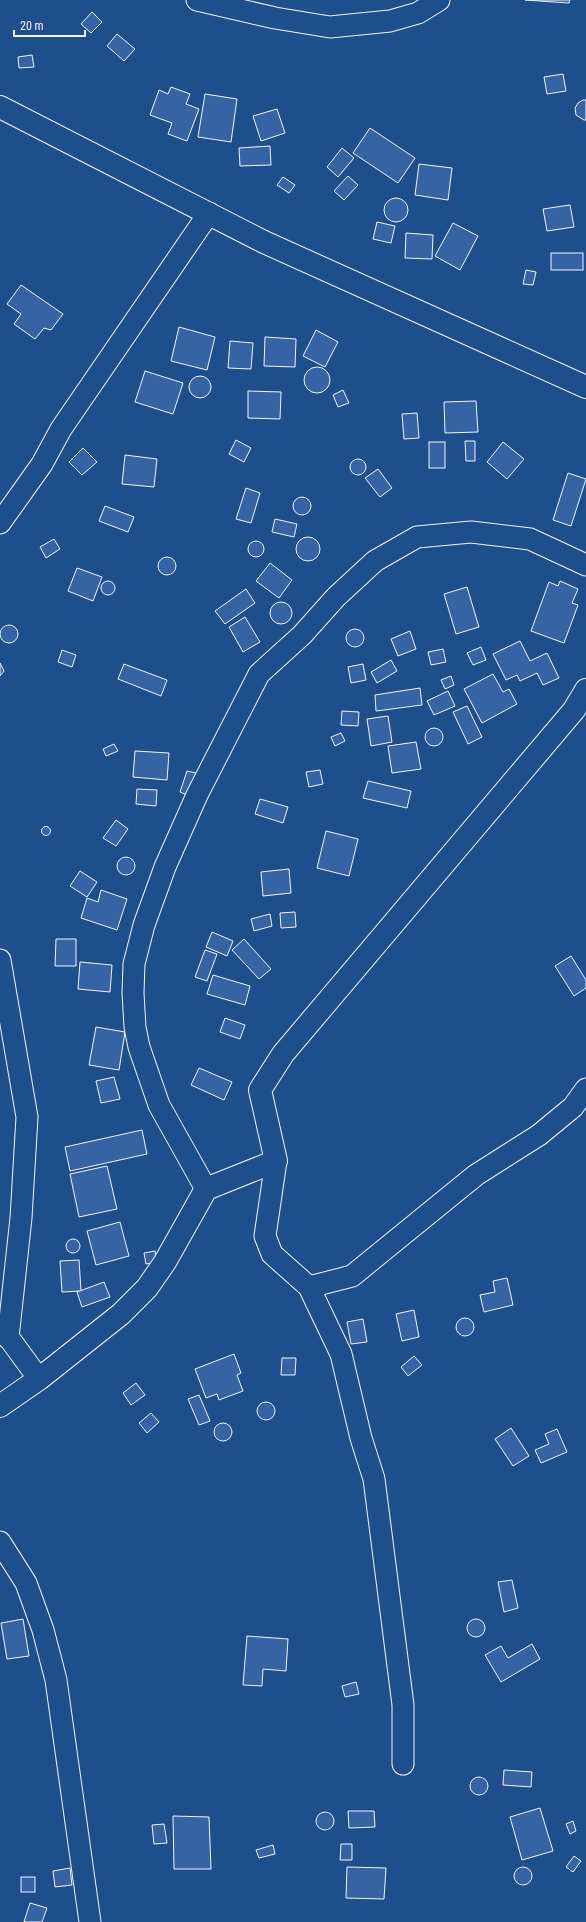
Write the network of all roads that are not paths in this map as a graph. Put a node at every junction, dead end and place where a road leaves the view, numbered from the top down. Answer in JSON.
{"nodes":[{"id":1,"x":197,"y":0,"type":"edge"},
{"id":2,"x":439,"y":0,"type":"edge"},
{"id":3,"x":0,"y":107,"type":"edge"},
{"id":4,"x":209,"y":213,"type":"junction"},
{"id":5,"x":586,"y":387,"type":"edge"},
{"id":6,"x":0,"y":523,"type":"edge"},
{"id":7,"x":586,"y":565,"type":"edge"},
{"id":8,"x":586,"y":690,"type":"edge"},
{"id":9,"x":0,"y":960,"type":"edge"},
{"id":10,"x":586,"y":1089,"type":"edge"},
{"id":11,"x":276,"y":1162,"type":"junction"},
{"id":12,"x":206,"y":1189,"type":"junction"},
{"id":13,"x":309,"y":1287,"type":"junction"},
{"id":14,"x":4,"y":1331,"type":"edge"},
{"id":15,"x":39,"y":1379,"type":"junction"},
{"id":16,"x":0,"y":1406,"type":"edge"},
{"id":17,"x":0,"y":1542,"type":"edge"},
{"id":18,"x":403,"y":1764,"type":"dead end"},
{"id":19,"x":90,"y":1922,"type":"edge"}],
"edges":[{"from":1,"to":2,"type":"street"},
{"from":3,"to":4,"type":"street"},
{"from":4,"to":5,"type":"street"},
{"from":4,"to":6,"type":"street"},
{"from":7,"to":12,"type":"street"},
{"from":8,"to":11,"type":"street"},
{"from":9,"to":14,"type":"street"},
{"from":10,"to":13,"type":"street"},
{"from":11,"to":12,"type":"street"},
{"from":11,"to":13,"type":"street"},
{"from":12,"to":15,"type":"street"},
{"from":13,"to":18,"type":"street"},
{"from":14,"to":15,"type":"street"},
{"from":15,"to":16,"type":"street"},
{"from":17,"to":19,"type":"street"}]}
